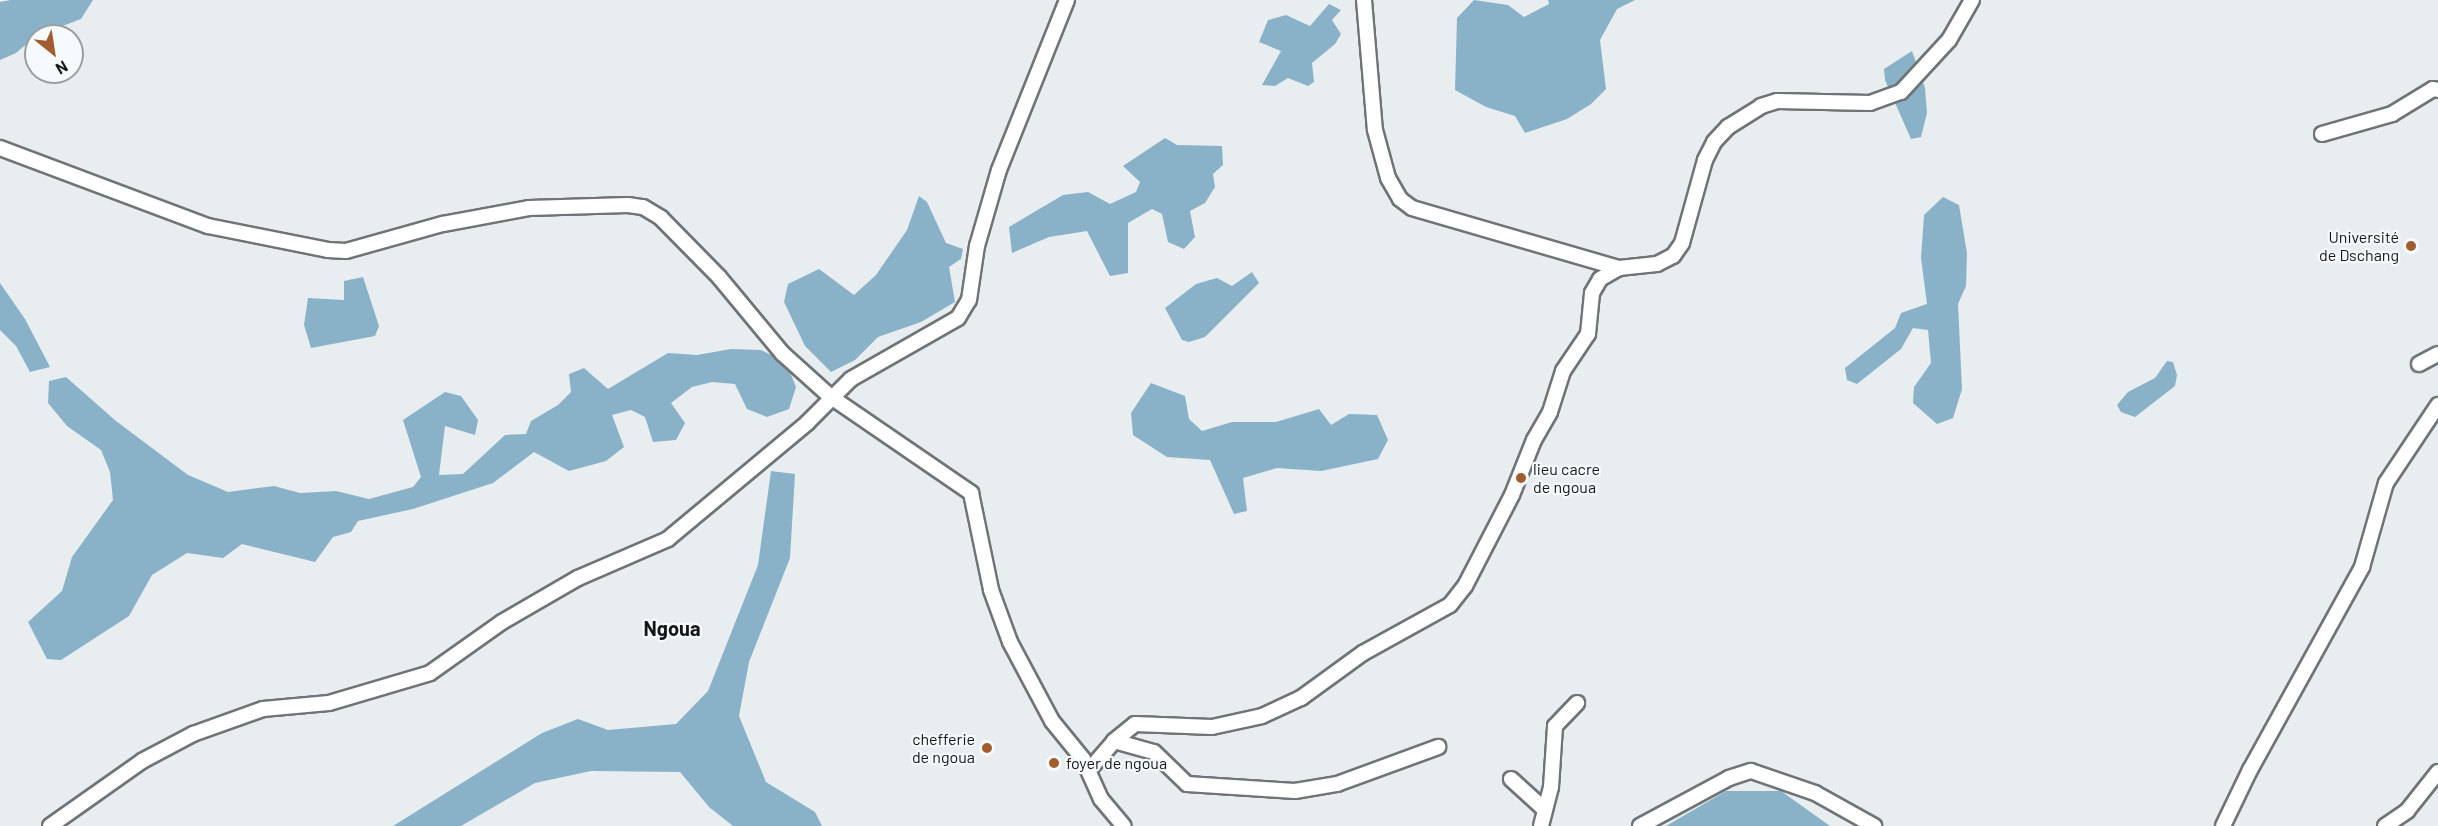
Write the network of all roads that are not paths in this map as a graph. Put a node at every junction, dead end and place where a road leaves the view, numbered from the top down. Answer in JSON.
{"nodes":[{"id":1,"x":1066,"y":0,"type":"edge"},
{"id":2,"x":1364,"y":0,"type":"edge"},
{"id":3,"x":1972,"y":0,"type":"edge"},
{"id":4,"x":2438,"y":90,"type":"edge"},
{"id":5,"x":2322,"y":134,"type":"dead end"},
{"id":6,"x":0,"y":148,"type":"edge"},
{"id":7,"x":1619,"y":268,"type":"junction"},
{"id":8,"x":2438,"y":354,"type":"edge"},
{"id":9,"x":2419,"y":364,"type":"dead end"},
{"id":10,"x":831,"y":397,"type":"junction"},
{"id":11,"x":2438,"y":405,"type":"edge"},
{"id":12,"x":1577,"y":704,"type":"dead end"},
{"id":13,"x":1114,"y":741,"type":"junction"},
{"id":14,"x":1438,"y":747,"type":"dead end"},
{"id":15,"x":1090,"y":769,"type":"junction"},
{"id":16,"x":2438,"y":772,"type":"edge"},
{"id":17,"x":1511,"y":779,"type":"dead end"},
{"id":18,"x":1544,"y":809,"type":"junction"},
{"id":19,"x":50,"y":826,"type":"edge"},
{"id":20,"x":1124,"y":826,"type":"edge"},
{"id":21,"x":1541,"y":826,"type":"edge"},
{"id":22,"x":1640,"y":826,"type":"edge"},
{"id":23,"x":1874,"y":826,"type":"edge"},
{"id":24,"x":2223,"y":826,"type":"edge"},
{"id":25,"x":2385,"y":826,"type":"edge"}],
"edges":[{"from":1,"to":10,"type":"street"},
{"from":2,"to":7,"type":"street"},
{"from":3,"to":7,"type":"street"},
{"from":4,"to":5,"type":"street"},
{"from":6,"to":10,"type":"street"},
{"from":7,"to":13,"type":"street"},
{"from":8,"to":9,"type":"street"},
{"from":10,"to":15,"type":"street"},
{"from":10,"to":19,"type":"street"},
{"from":11,"to":24,"type":"street"},
{"from":12,"to":18,"type":"street"},
{"from":13,"to":14,"type":"street"},
{"from":13,"to":15,"type":"street"},
{"from":15,"to":20,"type":"street"},
{"from":16,"to":25,"type":"street"},
{"from":17,"to":18,"type":"street"},
{"from":18,"to":21,"type":"street"},
{"from":22,"to":23,"type":"street"}]}
